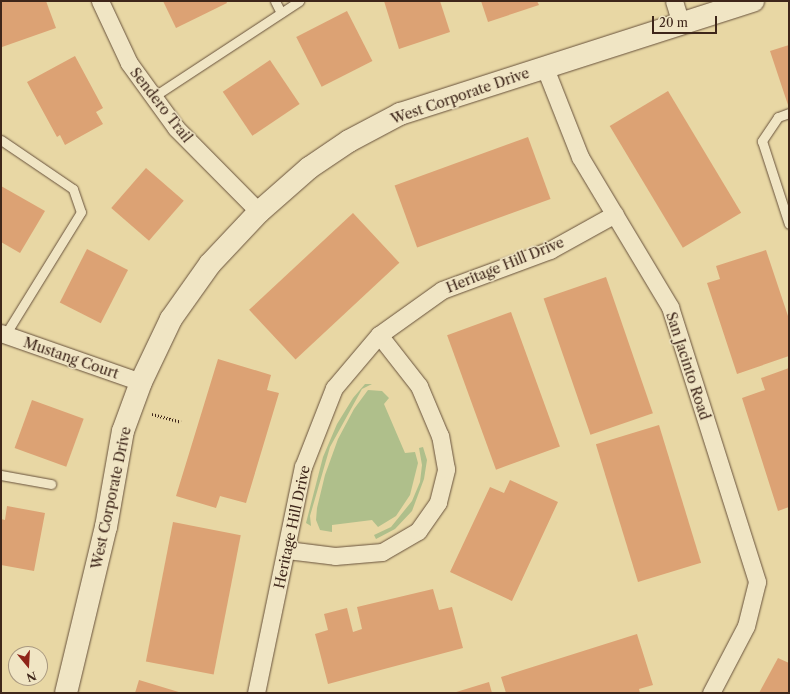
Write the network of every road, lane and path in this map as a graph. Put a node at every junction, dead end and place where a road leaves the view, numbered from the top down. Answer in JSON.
{"nodes":[{"id":1,"x":100,"y":1,"type":"edge"},
{"id":2,"x":275,"y":1,"type":"edge"},
{"id":3,"x":299,"y":1,"type":"edge"},
{"id":4,"x":674,"y":1,"type":"edge"},
{"id":5,"x":753,"y":1,"type":"edge"},
{"id":6,"x":281,"y":13,"type":"junction"},
{"id":7,"x":681,"y":24,"type":"junction"},
{"id":8,"x":545,"y":68,"type":"junction"},
{"id":9,"x":153,"y":97,"type":"junction"},
{"id":10,"x":789,"y":112,"type":"edge"},
{"id":11,"x":1,"y":140,"type":"edge"},
{"id":12,"x":259,"y":212,"type":"junction"},
{"id":13,"x":615,"y":214,"type":"junction"},
{"id":14,"x":789,"y":224,"type":"edge"},
{"id":15,"x":3,"y":334,"type":"edge"},
{"id":16,"x":379,"y":335,"type":"junction"},
{"id":17,"x":141,"y":382,"type":"junction"},
{"id":18,"x":1,"y":475,"type":"edge"},
{"id":19,"x":51,"y":484,"type":"dead end"},
{"id":20,"x":287,"y":550,"type":"junction"},
{"id":21,"x":716,"y":686,"type":"edge"},
{"id":22,"x":66,"y":693,"type":"edge"},
{"id":23,"x":256,"y":693,"type":"edge"}],
"edges":[{"from":1,"to":9,"type":"street","name":"Sendero Trail"},
{"from":2,"to":6,"type":"lane"},
{"from":3,"to":6,"type":"lane"},
{"from":4,"to":7,"type":"street"},
{"from":5,"to":7,"type":"street","name":"West Corporate Drive"},
{"from":6,"to":9,"type":"lane"},
{"from":7,"to":8,"type":"street","name":"West Corporate Drive"},
{"from":8,"to":12,"type":"street","name":"West Corporate Drive"},
{"from":8,"to":13,"type":"street","name":"San Jacinto Road"},
{"from":9,"to":12,"type":"street","name":"Sendero Trail"},
{"from":10,"to":14,"type":"lane"},
{"from":11,"to":15,"type":"lane"},
{"from":12,"to":17,"type":"street","name":"West Corporate Drive"},
{"from":13,"to":16,"type":"street","name":"Heritage Hill Drive"},
{"from":13,"to":21,"type":"street","name":"San Jacinto Road"},
{"from":15,"to":17,"type":"street","name":"Mustang Court"},
{"from":16,"to":20,"type":"street","name":"Heritage Hill Drive"},
{"from":16,"to":20,"type":"street"},
{"from":17,"to":22,"type":"street","name":"West Corporate Drive"},
{"from":18,"to":19,"type":"lane"},
{"from":20,"to":23,"type":"street","name":"Heritage Hill Drive"}]}
